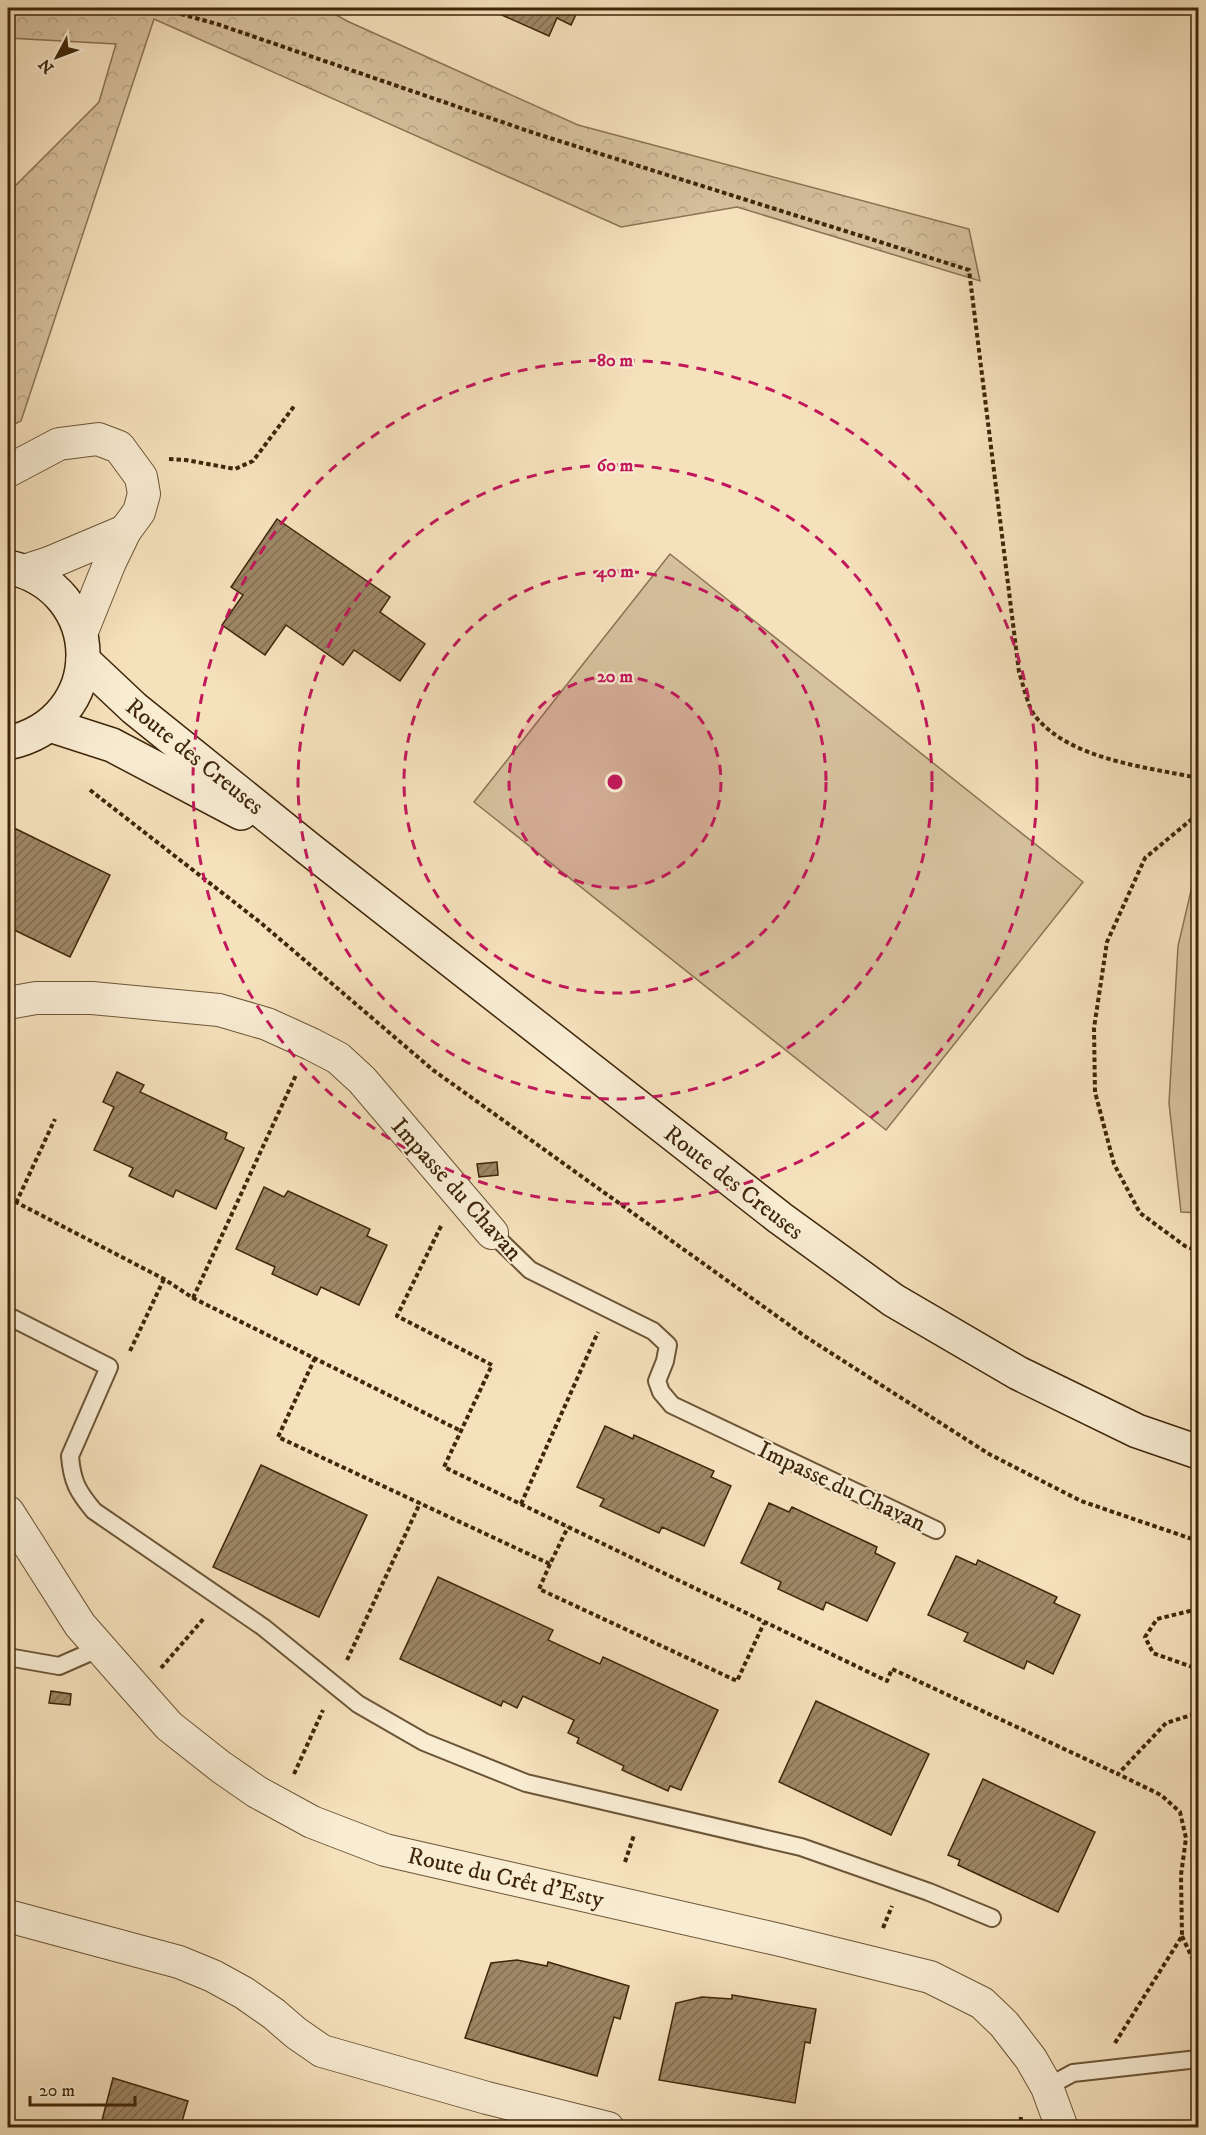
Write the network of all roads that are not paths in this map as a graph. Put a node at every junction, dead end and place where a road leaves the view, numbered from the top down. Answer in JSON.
{"nodes":[{"id":1,"x":8,"y":471,"type":"edge"},
{"id":2,"x":125,"y":531,"type":"junction"},
{"id":3,"x":16,"y":569,"type":"edge"},
{"id":4,"x":82,"y":647,"type":"junction"},
{"id":5,"x":50,"y":725,"type":"junction"},
{"id":6,"x":8,"y":743,"type":"edge"},
{"id":7,"x":309,"y":849,"type":"junction"},
{"id":8,"x":8,"y":1003,"type":"edge"},
{"id":9,"x":492,"y":1233,"type":"joint"},
{"id":10,"x":8,"y":1316,"type":"edge"},
{"id":11,"x":1198,"y":1452,"type":"edge"},
{"id":12,"x":8,"y":1512,"type":"edge"},
{"id":13,"x":936,"y":1530,"type":"dead end"},
{"id":14,"x":100,"y":1648,"type":"junction"},
{"id":15,"x":8,"y":1658,"type":"edge"},
{"id":16,"x":8,"y":1916,"type":"edge"},
{"id":17,"x":992,"y":1918,"type":"dead end"},
{"id":18,"x":1198,"y":2059,"type":"edge"},
{"id":19,"x":1047,"y":2087,"type":"junction"},
{"id":20,"x":608,"y":2127,"type":"edge"},
{"id":21,"x":1062,"y":2127,"type":"edge"}],
"edges":[{"from":1,"to":2,"type":"street"},
{"from":2,"to":3,"type":"street"},
{"from":2,"to":4,"type":"street"},
{"from":3,"to":4,"type":"main road","name":"Route des Creuses"},
{"from":4,"to":5,"type":"main road"},
{"from":4,"to":7,"type":"main road","name":"Route des Creuses"},
{"from":5,"to":6,"type":"main road"},
{"from":5,"to":7,"type":"main road","name":"Route des Creuses"},
{"from":7,"to":11,"type":"main road","name":"Route des Creuses"},
{"from":8,"to":9,"type":"street","name":"Impasse du Chavan"},
{"from":9,"to":13,"type":"lane","name":"Impasse du Chavan"},
{"from":10,"to":17,"type":"lane"},
{"from":12,"to":14,"type":"street","name":"Route du Crêt d'Esty"},
{"from":14,"to":15,"type":"lane"},
{"from":14,"to":19,"type":"street","name":"Route du Crêt d'Esty"},
{"from":16,"to":20,"type":"street"},
{"from":18,"to":19,"type":"lane"},
{"from":19,"to":21,"type":"street","name":"Route du Crêt d'Esty"}]}
